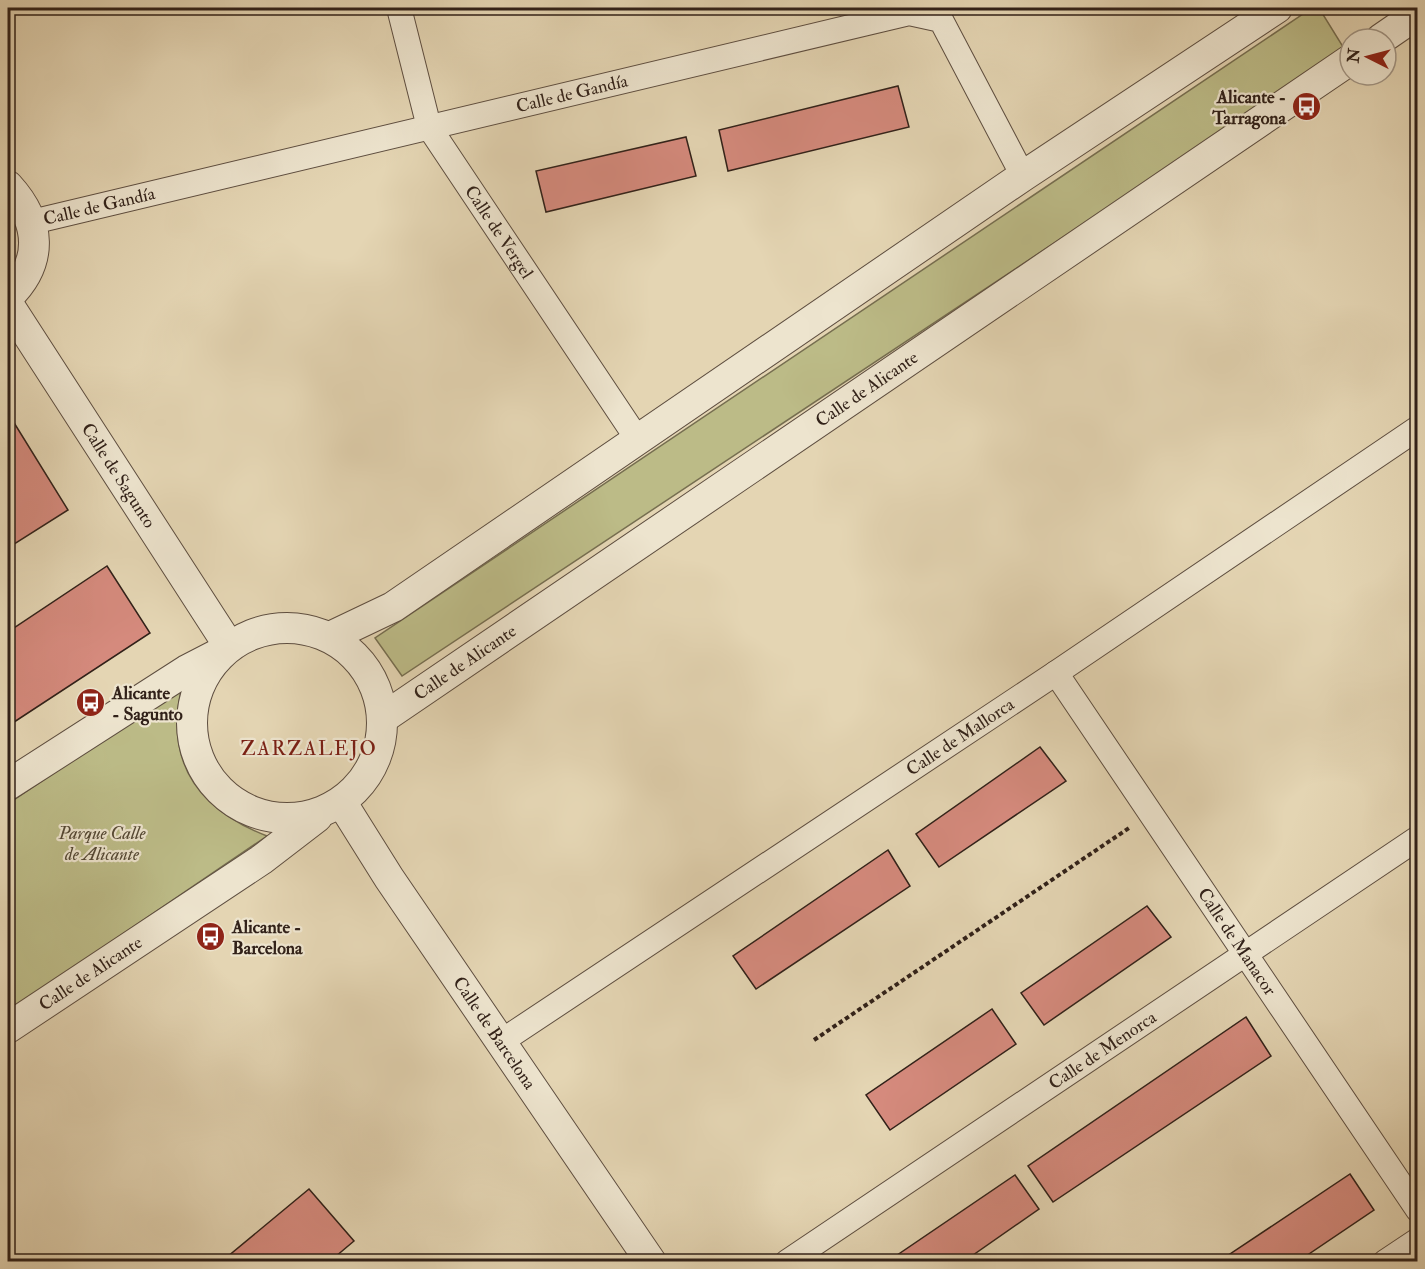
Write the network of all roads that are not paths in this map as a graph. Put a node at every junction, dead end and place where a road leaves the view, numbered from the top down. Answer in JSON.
{"nodes":[{"id":1,"x":399,"y":8,"type":"edge"},
{"id":2,"x":1277,"y":8,"type":"edge"},
{"id":3,"x":1409,"y":15,"type":"edge"},
{"id":4,"x":1395,"y":27,"type":"edge"},
{"id":5,"x":1338,"y":68,"type":"edge"},
{"id":6,"x":429,"y":127,"type":"junction"},
{"id":7,"x":1023,"y":176,"type":"junction"},
{"id":8,"x":8,"y":186,"type":"edge"},
{"id":9,"x":32,"y":222,"type":"junction"},
{"id":10,"x":8,"y":297,"type":"edge"},
{"id":11,"x":8,"y":304,"type":"edge"},
{"id":12,"x":1418,"y":428,"type":"edge"},
{"id":13,"x":638,"y":440,"type":"junction"},
{"id":14,"x":330,"y":637,"type":"junction"},
{"id":15,"x":225,"y":650,"type":"junction"},
{"id":16,"x":1056,"y":673,"type":"junction"},
{"id":17,"x":383,"y":718,"type":"junction"},
{"id":18,"x":8,"y":785,"type":"edge"},
{"id":19,"x":331,"y":808,"type":"junction"},
{"id":20,"x":1418,"y":838,"type":"edge"},
{"id":21,"x":1245,"y":954,"type":"junction"},
{"id":22,"x":8,"y":1028,"type":"edge"},
{"id":23,"x":502,"y":1041,"type":"junction"},
{"id":24,"x":1418,"y":1210,"type":"edge"},
{"id":25,"x":1418,"y":1240,"type":"edge"},
{"id":26,"x":651,"y":1262,"type":"edge"},
{"id":27,"x":787,"y":1262,"type":"edge"},
{"id":28,"x":1385,"y":1262,"type":"edge"}],
"edges":[{"from":1,"to":6,"type":"street","name":"Calle de Vergel"},
{"from":2,"to":7,"type":"street"},
{"from":3,"to":4,"type":"street"},
{"from":5,"to":17,"type":"street","name":"Calle de Alicante"},
{"from":6,"to":7,"type":"street","name":"Calle de Gandía"},
{"from":6,"to":9,"type":"street","name":"Calle de Gandía"},
{"from":6,"to":13,"type":"street","name":"Calle de Vergel"},
{"from":7,"to":13,"type":"street"},
{"from":8,"to":9,"type":"street"},
{"from":9,"to":10,"type":"street"},
{"from":11,"to":15,"type":"street","name":"Calle de Sagunto"},
{"from":12,"to":16,"type":"street","name":"Calle de Mallorca"},
{"from":13,"to":14,"type":"street"},
{"from":14,"to":15,"type":"street"},
{"from":14,"to":17,"type":"street"},
{"from":15,"to":18,"type":"street"},
{"from":15,"to":19,"type":"street"},
{"from":16,"to":21,"type":"street","name":"Calle de Manacor"},
{"from":16,"to":23,"type":"street","name":"Calle de Mallorca"},
{"from":17,"to":19,"type":"street"},
{"from":19,"to":22,"type":"street","name":"Calle de Alicante"},
{"from":19,"to":23,"type":"street","name":"Calle de Barcelona"},
{"from":20,"to":21,"type":"street","name":"Calle de Menorca"},
{"from":21,"to":24,"type":"street","name":"Calle de Manacor"},
{"from":21,"to":27,"type":"street","name":"Calle de Menorca"},
{"from":23,"to":26,"type":"street","name":"Calle de Barcelona"},
{"from":25,"to":28,"type":"street"}]}
